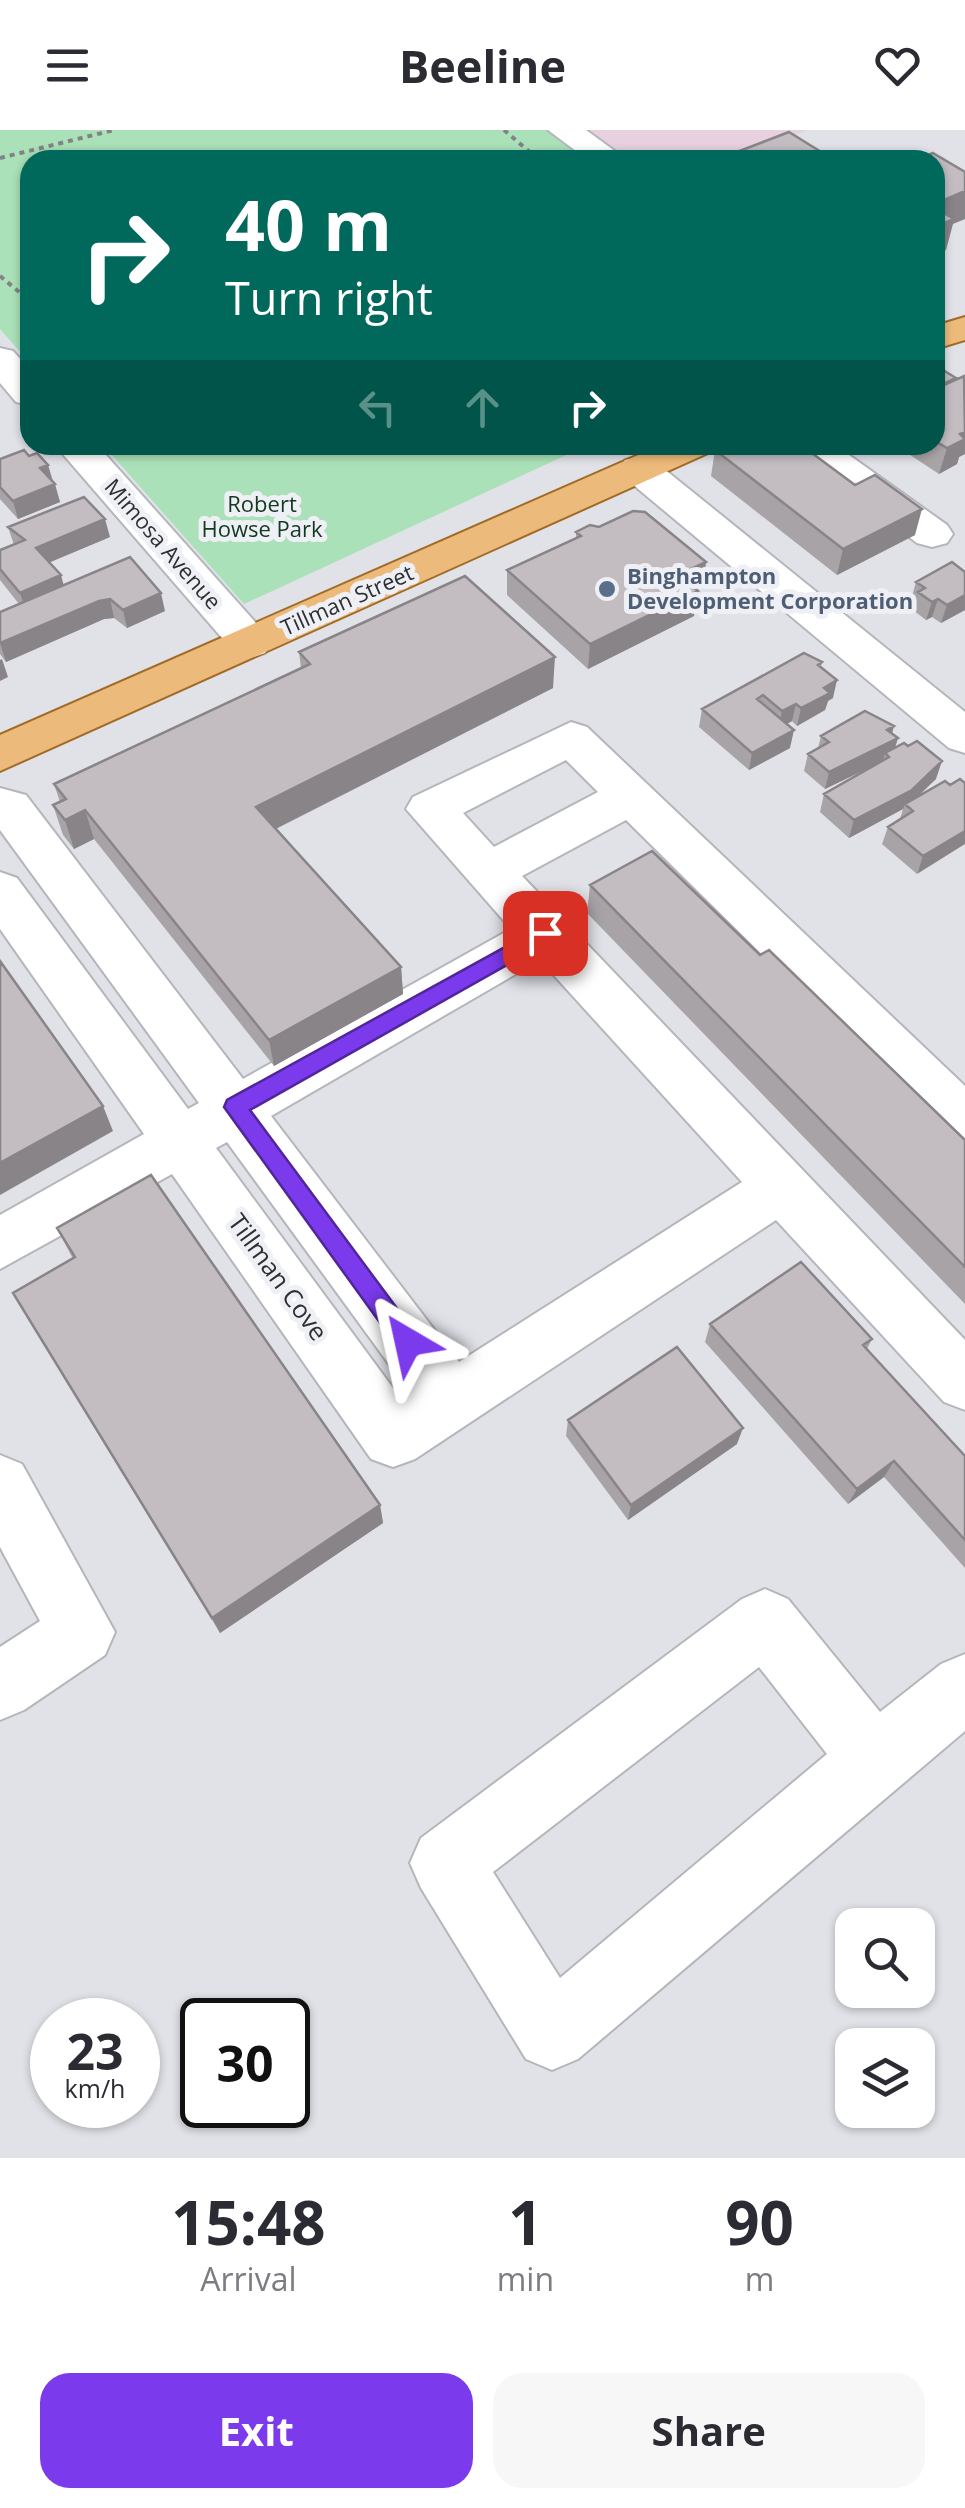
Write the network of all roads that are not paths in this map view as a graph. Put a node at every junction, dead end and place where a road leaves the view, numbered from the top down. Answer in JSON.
{"nodes":[{"id":1,"x":564,"y":130,"type":"edge"},
{"id":2,"x":595,"y":150,"type":"edge"},
{"id":3,"x":0,"y":360,"type":"edge"},
{"id":4,"x":20,"y":383,"type":"edge"},
{"id":5,"x":98,"y":455,"type":"edge"},
{"id":6,"x":672,"y":455,"type":"edge"},
{"id":7,"x":823,"y":455,"type":"edge"},
{"id":8,"x":640,"y":469,"type":"junction"},
{"id":9,"x":932,"y":534,"type":"dead end"},
{"id":10,"x":250,"y":643,"type":"junction"},
{"id":11,"x":965,"y":738,"type":"edge"},
{"id":12,"x":0,"y":754,"type":"edge"},
{"id":13,"x":631,"y":796,"type":"junction"},
{"id":14,"x":0,"y":805,"type":"edge"},
{"id":15,"x":489,"y":872,"type":"junction"},
{"id":16,"x":0,"y":891,"type":"edge"},
{"id":17,"x":545,"y":933,"type":"junction"},
{"id":18,"x":158,"y":1006,"type":"junction"},
{"id":19,"x":103,"y":1034,"type":"junction"},
{"id":20,"x":235,"y":1107,"type":"junction"},
{"id":21,"x":965,"y":1120,"type":"edge"},
{"id":22,"x":178,"y":1140,"type":"junction"},
{"id":23,"x":781,"y":1186,"type":"junction"},
{"id":24,"x":0,"y":1244,"type":"edge"},
{"id":25,"x":965,"y":1382,"type":"edge"},
{"id":26,"x":451,"y":1400,"type":"junction"},
{"id":27,"x":0,"y":1485,"type":"edge"},
{"id":28,"x":0,"y":1686,"type":"edge"},
{"id":29,"x":965,"y":1688,"type":"edge"},
{"id":30,"x":874,"y":1760,"type":"junction"}],
"edges":[{"from":1,"to":2,"type":"street"},
{"from":3,"to":4,"type":"street"},
{"from":5,"to":10,"type":"street","name":"Mimosa Avenue"},
{"from":6,"to":8,"type":"main road","name":"Tillman Street"},
{"from":7,"to":9,"type":"street"},
{"from":8,"to":10,"type":"main road","name":"Tillman Street"},
{"from":8,"to":11,"type":"street"},
{"from":10,"to":12,"type":"main road","name":"Tillman Street"},
{"from":13,"to":15,"type":"street"},
{"from":13,"to":15,"type":"street"},
{"from":13,"to":21,"type":"street"},
{"from":14,"to":18,"type":"street"},
{"from":15,"to":17,"type":"street"},
{"from":16,"to":19,"type":"street","name":"Tillman Cove"},
{"from":17,"to":20,"type":"street"},
{"from":17,"to":23,"type":"street"},
{"from":18,"to":19,"type":"street"},
{"from":18,"to":20,"type":"street"},
{"from":19,"to":22,"type":"street","name":"Tillman Cove"},
{"from":20,"to":22,"type":"street"},
{"from":20,"to":26,"type":"street"},
{"from":22,"to":24,"type":"street"},
{"from":22,"to":26,"type":"street","name":"Tillman Cove"},
{"from":23,"to":25,"type":"street"},
{"from":23,"to":26,"type":"street"},
{"from":27,"to":28,"type":"street"},
{"from":29,"to":30,"type":"street"},
{"from":30,"to":30,"type":"street"}]}
